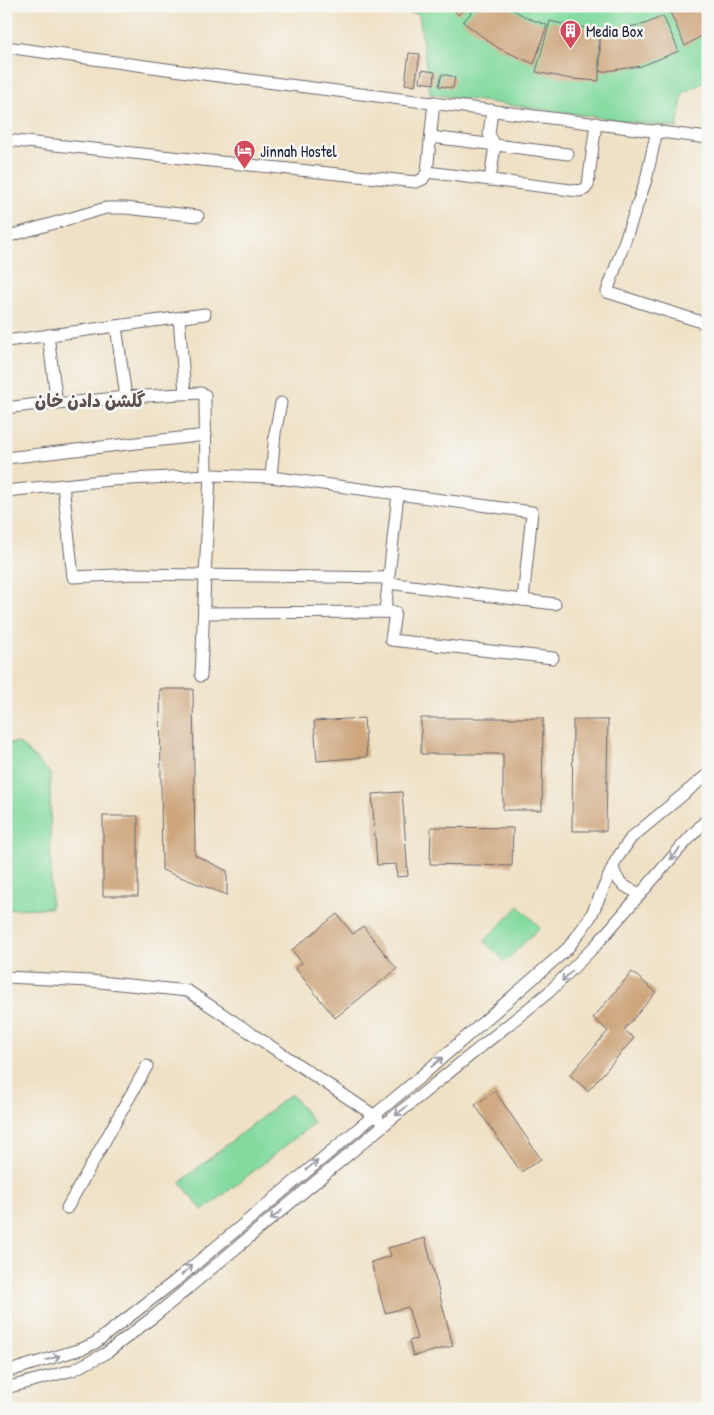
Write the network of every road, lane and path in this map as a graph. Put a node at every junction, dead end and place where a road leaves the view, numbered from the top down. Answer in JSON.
{"nodes":[{"id":1,"x":6,"y":47,"type":"edge"},
{"id":2,"x":434,"y":102,"type":"junction"},
{"id":3,"x":492,"y":110,"type":"junction"},
{"id":4,"x":596,"y":123,"type":"junction"},
{"id":5,"x":657,"y":130,"type":"junction"},
{"id":6,"x":430,"y":137,"type":"junction"},
{"id":7,"x":708,"y":138,"type":"edge"},
{"id":8,"x":6,"y":140,"type":"edge"},
{"id":9,"x":495,"y":145,"type":"junction"},
{"id":10,"x":568,"y":154,"type":"dead end"},
{"id":11,"x":427,"y":172,"type":"junction"},
{"id":12,"x":490,"y":180,"type":"junction"},
{"id":13,"x":198,"y":216,"type":"dead end"},
{"id":14,"x":6,"y":237,"type":"edge"},
{"id":15,"x":205,"y":314,"type":"dead end"},
{"id":16,"x":179,"y":318,"type":"junction"},
{"id":17,"x":708,"y":324,"type":"edge"},
{"id":18,"x":116,"y":326,"type":"junction"},
{"id":19,"x":48,"y":335,"type":"junction"},
{"id":20,"x":6,"y":341,"type":"edge"},
{"id":21,"x":185,"y":393,"type":"junction"},
{"id":22,"x":126,"y":397,"type":"junction"},
{"id":23,"x":281,"y":403,"type":"dead end"},
{"id":24,"x":57,"y":404,"type":"junction"},
{"id":25,"x":6,"y":408,"type":"edge"},
{"id":26,"x":206,"y":435,"type":"junction"},
{"id":27,"x":6,"y":458,"type":"edge"},
{"id":28,"x":208,"y":475,"type":"junction"},
{"id":29,"x":272,"y":477,"type":"junction"},
{"id":30,"x":63,"y":485,"type":"junction"},
{"id":31,"x":6,"y":491,"type":"edge"},
{"id":32,"x":398,"y":494,"type":"junction"},
{"id":33,"x":204,"y":576,"type":"junction"},
{"id":34,"x":388,"y":581,"type":"junction"},
{"id":35,"x":523,"y":600,"type":"junction"},
{"id":36,"x":555,"y":604,"type":"dead end"},
{"id":37,"x":384,"y":612,"type":"junction"},
{"id":38,"x":204,"y":613,"type":"junction"},
{"id":39,"x":553,"y":658,"type":"dead end"},
{"id":40,"x":201,"y":676,"type":"dead end"},
{"id":41,"x":708,"y":774,"type":"edge"},
{"id":42,"x":708,"y":818,"type":"edge"},
{"id":43,"x":613,"y":867,"type":"junction"},
{"id":44,"x":641,"y":894,"type":"junction"},
{"id":45,"x":567,"y":949,"type":"junction"},
{"id":46,"x":581,"y":962,"type":"junction"},
{"id":47,"x":6,"y":977,"type":"edge"},
{"id":48,"x":147,"y":1066,"type":"dead end"},
{"id":49,"x":373,"y":1115,"type":"junction"},
{"id":50,"x":386,"y":1124,"type":"junction"},
{"id":51,"x":67,"y":1208,"type":"dead end"},
{"id":52,"x":6,"y":1372,"type":"edge"},
{"id":53,"x":6,"y":1388,"type":"edge"}],
"edges":[{"from":1,"to":2,"type":"street"},
{"from":2,"to":3,"type":"street"},
{"from":2,"to":6,"type":"street"},
{"from":3,"to":4,"type":"street"},
{"from":3,"to":9,"type":"street"},
{"from":4,"to":5,"type":"street"},
{"from":4,"to":12,"type":"street"},
{"from":5,"to":7,"type":"street"},
{"from":5,"to":17,"type":"street"},
{"from":6,"to":9,"type":"street"},
{"from":6,"to":11,"type":"street"},
{"from":8,"to":11,"type":"street"},
{"from":9,"to":10,"type":"street"},
{"from":9,"to":12,"type":"street"},
{"from":11,"to":12,"type":"street"},
{"from":13,"to":14,"type":"street"},
{"from":15,"to":16,"type":"street"},
{"from":16,"to":18,"type":"street"},
{"from":16,"to":21,"type":"street"},
{"from":18,"to":19,"type":"street"},
{"from":18,"to":22,"type":"street"},
{"from":19,"to":20,"type":"street"},
{"from":19,"to":24,"type":"street"},
{"from":21,"to":22,"type":"street"},
{"from":21,"to":26,"type":"street"},
{"from":22,"to":24,"type":"street"},
{"from":23,"to":29,"type":"street"},
{"from":24,"to":25,"type":"street"},
{"from":26,"to":27,"type":"street"},
{"from":26,"to":28,"type":"street"},
{"from":28,"to":29,"type":"street"},
{"from":28,"to":30,"type":"street"},
{"from":28,"to":33,"type":"street"},
{"from":29,"to":32,"type":"street"},
{"from":30,"to":31,"type":"street"},
{"from":30,"to":33,"type":"street"},
{"from":32,"to":34,"type":"street"},
{"from":32,"to":35,"type":"street"},
{"from":33,"to":34,"type":"street"},
{"from":33,"to":38,"type":"street"},
{"from":34,"to":35,"type":"street"},
{"from":34,"to":37,"type":"street"},
{"from":35,"to":36,"type":"street"},
{"from":37,"to":38,"type":"street"},
{"from":37,"to":39,"type":"street"},
{"from":38,"to":40,"type":"street"},
{"from":41,"to":43,"type":"street"},
{"from":42,"to":44,"type":"street","one_way":true},
{"from":43,"to":44,"type":"street"},
{"from":43,"to":45,"type":"street"},
{"from":44,"to":46,"type":"street"},
{"from":45,"to":46,"type":"street"},
{"from":49,"to":45,"type":"street","one_way":true},
{"from":46,"to":50,"type":"street","one_way":true},
{"from":47,"to":49,"type":"street"},
{"from":48,"to":51,"type":"street"},
{"from":49,"to":50,"type":"street"},
{"from":52,"to":49,"type":"street","one_way":true},
{"from":50,"to":53,"type":"street","one_way":true}]}
